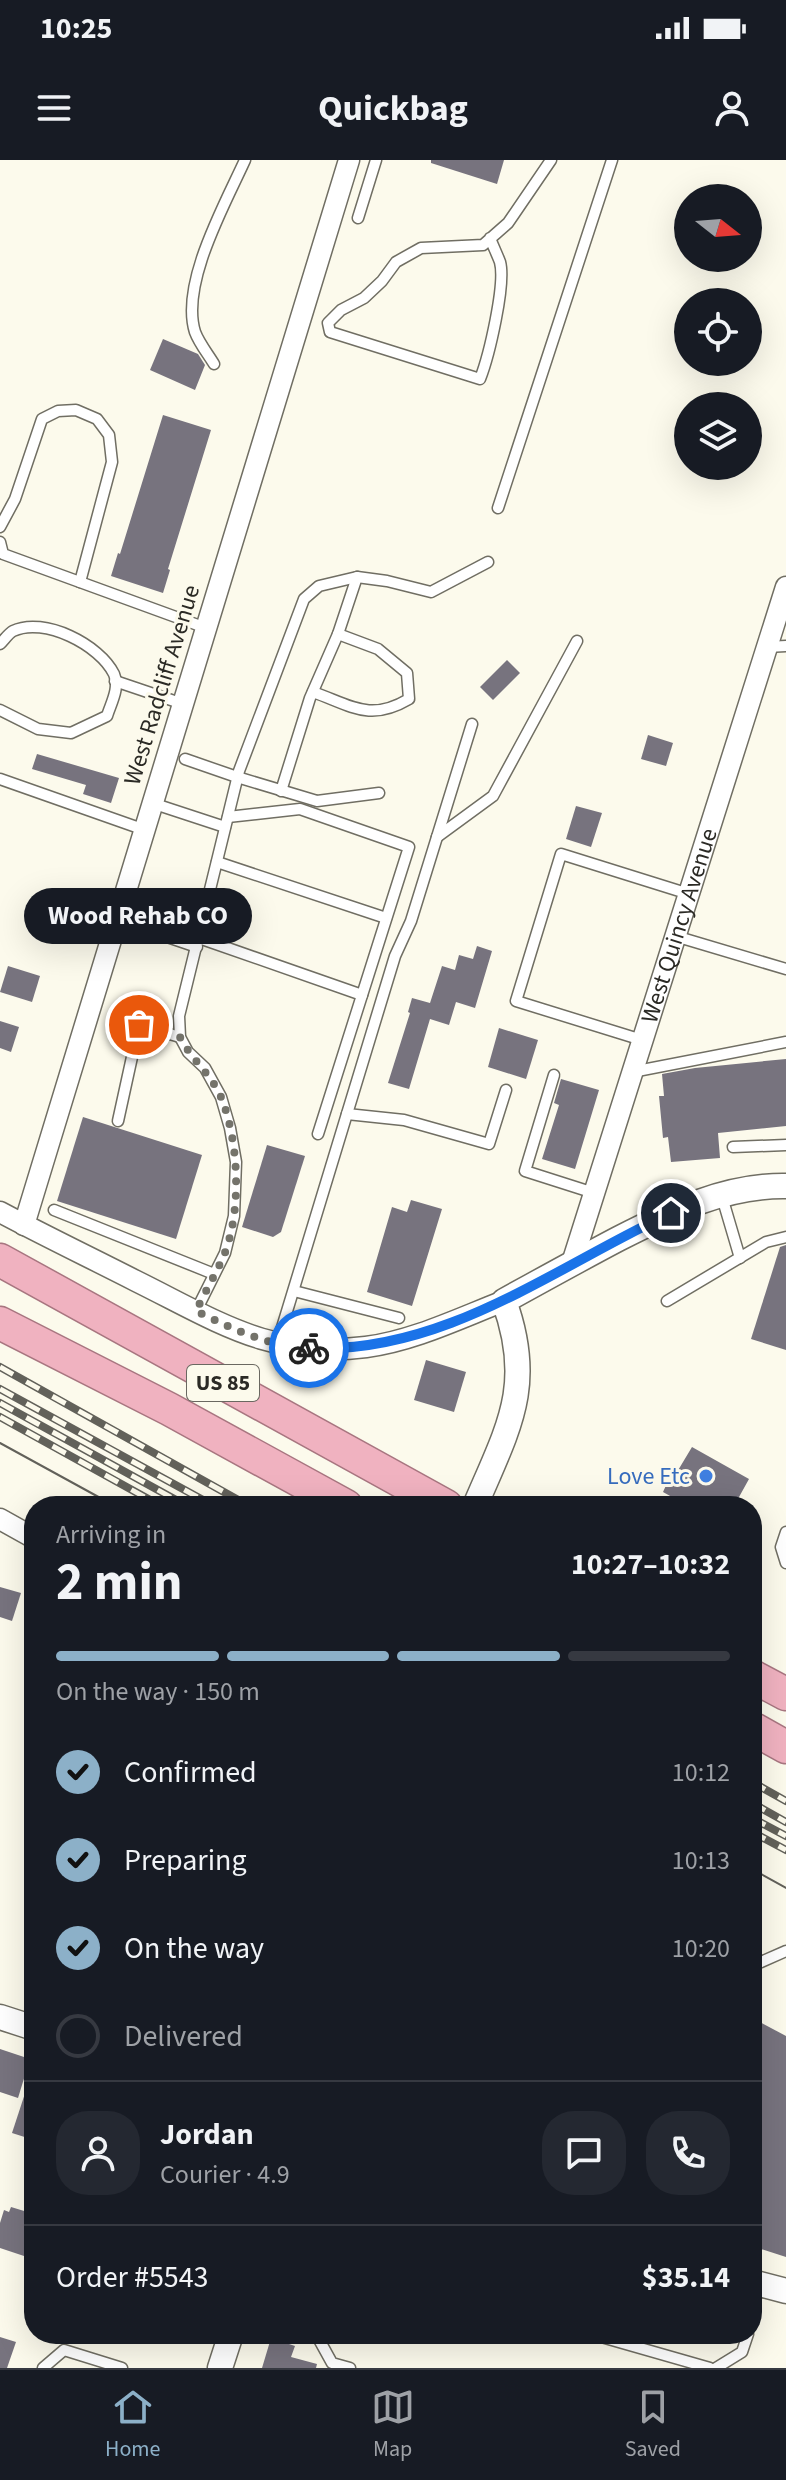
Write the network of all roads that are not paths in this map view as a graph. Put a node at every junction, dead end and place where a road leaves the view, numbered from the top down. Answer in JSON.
{"nodes":[{"id":1,"x":245,"y":160,"type":"edge"},
{"id":2,"x":349,"y":160,"type":"edge"},
{"id":3,"x":376,"y":160,"type":"edge"},
{"id":4,"x":551,"y":160,"type":"edge"},
{"id":5,"x":612,"y":160,"type":"edge"},
{"id":6,"x":358,"y":218,"type":"dead end"},
{"id":7,"x":490,"y":238,"type":"junction"},
{"id":8,"x":214,"y":364,"type":"dead end"},
{"id":9,"x":498,"y":508,"type":"dead end"},
{"id":10,"x":0,"y":527,"type":"edge"},
{"id":11,"x":0,"y":542,"type":"edge"},
{"id":12,"x":488,"y":562,"type":"dead end"},
{"id":13,"x":357,"y":577,"type":"junction"},
{"id":14,"x":80,"y":582,"type":"junction"},
{"id":15,"x":786,"y":587,"type":"edge"},
{"id":16,"x":206,"y":628,"type":"junction"},
{"id":17,"x":338,"y":634,"type":"junction"},
{"id":18,"x":577,"y":641,"type":"dead end"},
{"id":19,"x":0,"y":644,"type":"edge"},
{"id":20,"x":776,"y":647,"type":"edge"},
{"id":21,"x":115,"y":681,"type":"junction"},
{"id":22,"x":313,"y":692,"type":"junction"},
{"id":23,"x":183,"y":704,"type":"junction"},
{"id":24,"x":0,"y":710,"type":"edge"},
{"id":25,"x":472,"y":724,"type":"dead end"},
{"id":26,"x":185,"y":759,"type":"dead end"},
{"id":27,"x":237,"y":777,"type":"junction"},
{"id":28,"x":0,"y":779,"type":"edge"},
{"id":29,"x":281,"y":791,"type":"junction"},
{"id":30,"x":379,"y":793,"type":"dead end"},
{"id":31,"x":161,"y":806,"type":"dead end"},
{"id":32,"x":226,"y":822,"type":"junction"},
{"id":33,"x":145,"y":830,"type":"junction"},
{"id":34,"x":437,"y":837,"type":"junction"},
{"id":35,"x":217,"y":862,"type":"junction"},
{"id":36,"x":689,"y":894,"type":"junction"},
{"id":37,"x":386,"y":918,"type":"junction"},
{"id":38,"x":126,"y":923,"type":"dead end"},
{"id":39,"x":675,"y":936,"type":"junction"},
{"id":40,"x":198,"y":942,"type":"junction"},
{"id":41,"x":786,"y":969,"type":"edge"},
{"id":42,"x":362,"y":995,"type":"junction"},
{"id":43,"x":180,"y":1037,"type":"junction"},
{"id":44,"x":642,"y":1040,"type":"junction"},
{"id":45,"x":786,"y":1042,"type":"edge"},
{"id":46,"x":632,"y":1072,"type":"junction"},
{"id":47,"x":554,"y":1075,"type":"dead end"},
{"id":48,"x":506,"y":1090,"type":"dead end"},
{"id":49,"x":347,"y":1114,"type":"junction"},
{"id":50,"x":118,"y":1121,"type":"dead end"},
{"id":51,"x":318,"y":1134,"type":"dead end"},
{"id":52,"x":786,"y":1145,"type":"edge"},
{"id":53,"x":733,"y":1147,"type":"dead end"},
{"id":54,"x":786,"y":1186,"type":"edge"},
{"id":55,"x":594,"y":1193,"type":"junction"},
{"id":56,"x":721,"y":1195,"type":"junction"},
{"id":57,"x":54,"y":1210,"type":"dead end"},
{"id":58,"x":0,"y":1212,"type":"edge"},
{"id":59,"x":24,"y":1225,"type":"junction"},
{"id":60,"x":786,"y":1237,"type":"edge"},
{"id":61,"x":740,"y":1258,"type":"junction"},
{"id":62,"x":0,"y":1260,"type":"edge"},
{"id":63,"x":572,"y":1263,"type":"junction"},
{"id":64,"x":214,"y":1274,"type":"junction"},
{"id":65,"x":294,"y":1291,"type":"junction"},
{"id":66,"x":504,"y":1301,"type":"junction"},
{"id":67,"x":667,"y":1301,"type":"dead end"},
{"id":68,"x":196,"y":1311,"type":"junction"},
{"id":69,"x":399,"y":1318,"type":"dead end"},
{"id":70,"x":0,"y":1323,"type":"edge"},
{"id":71,"x":277,"y":1344,"type":"junction"},
{"id":72,"x":328,"y":1496,"type":"edge"},
{"id":73,"x":428,"y":1496,"type":"edge"},
{"id":74,"x":479,"y":1496,"type":"edge"},
{"id":75,"x":0,"y":1519,"type":"edge"},
{"id":76,"x":24,"y":1532,"type":"edge"},
{"id":77,"x":786,"y":1532,"type":"edge"},
{"id":78,"x":786,"y":1563,"type":"edge"},
{"id":79,"x":762,"y":1681,"type":"edge"},
{"id":80,"x":786,"y":1694,"type":"edge"},
{"id":81,"x":762,"y":1734,"type":"edge"},
{"id":82,"x":786,"y":1747,"type":"edge"},
{"id":83,"x":786,"y":1951,"type":"edge"},
{"id":84,"x":762,"y":1962,"type":"edge"},
{"id":85,"x":0,"y":2017,"type":"edge"},
{"id":86,"x":24,"y":2025,"type":"edge"},
{"id":87,"x":762,"y":2285,"type":"edge"},
{"id":88,"x":786,"y":2291,"type":"edge"},
{"id":89,"x":228,"y":2344,"type":"edge"},
{"id":90,"x":322,"y":2344,"type":"edge"},
{"id":91,"x":627,"y":2344,"type":"edge"},
{"id":92,"x":745,"y":2344,"type":"edge"},
{"id":93,"x":43,"y":2368,"type":"edge"},
{"id":94,"x":122,"y":2368,"type":"edge"},
{"id":95,"x":220,"y":2368,"type":"edge"},
{"id":96,"x":350,"y":2368,"type":"edge"},
{"id":97,"x":713,"y":2368,"type":"edge"}],
"edges":[{"from":1,"to":8,"type":"lane"},
{"from":2,"to":16,"type":"street","name":"West Radcliff Avenue"},
{"from":3,"to":6,"type":"lane"},
{"from":4,"to":7,"type":"lane"},
{"from":5,"to":9,"type":"lane"},
{"from":7,"to":7,"type":"lane"},
{"from":10,"to":14,"type":"lane"},
{"from":11,"to":14,"type":"lane"},
{"from":12,"to":13,"type":"lane"},
{"from":13,"to":17,"type":"lane"},
{"from":13,"to":27,"type":"lane"},
{"from":14,"to":16,"type":"lane"},
{"from":15,"to":20,"type":"street","name":"West Quincy Avenue"},
{"from":16,"to":23,"type":"street","name":"West Radcliff Avenue"},
{"from":17,"to":22,"type":"lane"},
{"from":17,"to":22,"type":"lane"},
{"from":18,"to":34,"type":"lane"},
{"from":19,"to":21,"type":"lane"},
{"from":20,"to":36,"type":"street","name":"West Quincy Avenue"},
{"from":21,"to":23,"type":"lane"},
{"from":21,"to":24,"type":"lane"},
{"from":22,"to":29,"type":"lane"},
{"from":23,"to":33,"type":"street","name":"West Radcliff Avenue"},
{"from":25,"to":34,"type":"lane"},
{"from":26,"to":27,"type":"lane"},
{"from":27,"to":29,"type":"lane"},
{"from":27,"to":32,"type":"lane"},
{"from":28,"to":33,"type":"lane"},
{"from":29,"to":30,"type":"lane"},
{"from":31,"to":32,"type":"lane"},
{"from":32,"to":35,"type":"lane"},
{"from":32,"to":37,"type":"lane"},
{"from":33,"to":59,"type":"street","name":"West Radcliff Avenue"},
{"from":34,"to":49,"type":"lane"},
{"from":35,"to":37,"type":"lane"},
{"from":35,"to":40,"type":"lane"},
{"from":36,"to":39,"type":"street","name":"West Quincy Avenue"},
{"from":36,"to":44,"type":"lane"},
{"from":37,"to":42,"type":"lane"},
{"from":38,"to":40,"type":"lane"},
{"from":39,"to":41,"type":"lane"},
{"from":39,"to":44,"type":"street","name":"West Quincy Avenue"},
{"from":40,"to":42,"type":"lane"},
{"from":40,"to":43,"type":"lane"},
{"from":42,"to":51,"type":"lane"},
{"from":43,"to":50,"type":"lane"},
{"from":43,"to":64,"type":"lane"},
{"from":44,"to":46,"type":"street","name":"West Quincy Avenue"},
{"from":45,"to":46,"type":"lane"},
{"from":46,"to":55,"type":"street","name":"West Quincy Avenue"},
{"from":47,"to":55,"type":"lane"},
{"from":48,"to":49,"type":"lane"},
{"from":49,"to":65,"type":"lane"},
{"from":52,"to":53,"type":"lane"},
{"from":54,"to":56,"type":"street"},
{"from":55,"to":63,"type":"street","name":"West Quincy Avenue"},
{"from":56,"to":61,"type":"lane"},
{"from":56,"to":63,"type":"street"},
{"from":57,"to":64,"type":"lane"},
{"from":58,"to":59,"type":"street"},
{"from":59,"to":68,"type":"street"},
{"from":60,"to":61,"type":"lane"},
{"from":61,"to":67,"type":"lane"},
{"from":62,"to":73,"type":"highway","number":"US 85"},
{"from":63,"to":66,"type":"street"},
{"from":64,"to":68,"type":"lane"},
{"from":65,"to":69,"type":"lane"},
{"from":65,"to":71,"type":"lane"},
{"from":66,"to":71,"type":"street"},
{"from":66,"to":74,"type":"street"},
{"from":68,"to":71,"type":"street"},
{"from":70,"to":72,"type":"highway","number":"US 85"},
{"from":75,"to":76,"type":"street"},
{"from":77,"to":78,"type":"lane"},
{"from":79,"to":80,"type":"highway"},
{"from":81,"to":82,"type":"highway"},
{"from":83,"to":84,"type":"lane"},
{"from":85,"to":86,"type":"street"},
{"from":87,"to":88,"type":"street"},
{"from":89,"to":95,"type":"street"},
{"from":90,"to":96,"type":"lane"},
{"from":91,"to":97,"type":"lane"},
{"from":92,"to":97,"type":"lane"},
{"from":93,"to":94,"type":"lane"}]}
